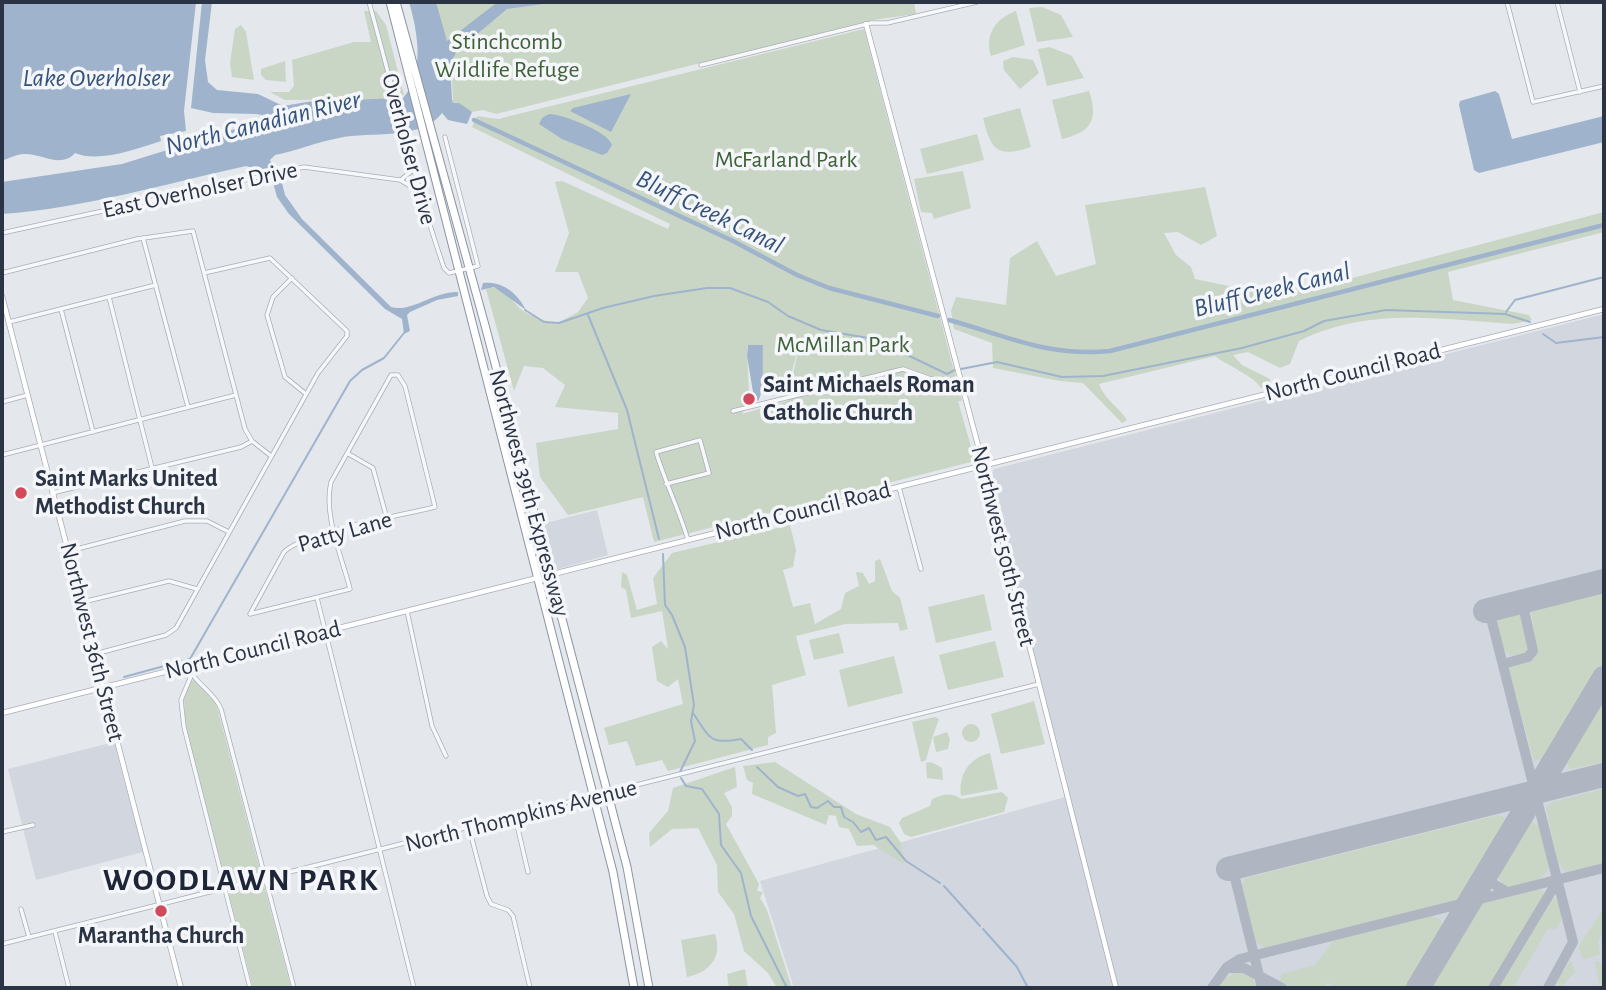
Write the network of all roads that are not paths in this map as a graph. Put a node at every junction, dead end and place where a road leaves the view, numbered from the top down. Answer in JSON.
{"nodes":[{"id":1,"x":369,"y":2,"type":"edge"},
{"id":2,"x":390,"y":2,"type":"edge"},
{"id":3,"x":396,"y":2,"type":"edge"},
{"id":4,"x":977,"y":2,"type":"edge"},
{"id":5,"x":1507,"y":2,"type":"edge"},
{"id":6,"x":1557,"y":2,"type":"edge"},
{"id":7,"x":866,"y":24,"type":"junction"},
{"id":8,"x":701,"y":65,"type":"dead end"},
{"id":9,"x":1604,"y":86,"type":"edge"},
{"id":10,"x":1580,"y":92,"type":"junction"},
{"id":11,"x":428,"y":135,"type":"junction"},
{"id":12,"x":445,"y":137,"type":"dead end"},
{"id":13,"x":414,"y":169,"type":"junction"},
{"id":14,"x":400,"y":180,"type":"junction"},
{"id":15,"x":420,"y":192,"type":"junction"},
{"id":16,"x":2,"y":233,"type":"edge"},
{"id":17,"x":144,"y":238,"type":"junction"},
{"id":18,"x":469,"y":269,"type":"junction"},
{"id":19,"x":457,"y":272,"type":"junction"},
{"id":20,"x":2,"y":273,"type":"edge"},
{"id":21,"x":204,"y":273,"type":"junction"},
{"id":22,"x":292,"y":278,"type":"junction"},
{"id":23,"x":156,"y":285,"type":"junction"},
{"id":24,"x":2,"y":296,"type":"edge"},
{"id":25,"x":108,"y":297,"type":"junction"},
{"id":26,"x":61,"y":309,"type":"junction"},
{"id":27,"x":1604,"y":309,"type":"edge"},
{"id":28,"x":9,"y":322,"type":"junction"},
{"id":29,"x":961,"y":382,"type":"junction"},
{"id":30,"x":306,"y":394,"type":"junction"},
{"id":31,"x":28,"y":395,"type":"junction"},
{"id":32,"x":236,"y":395,"type":"junction"},
{"id":33,"x":2,"y":402,"type":"edge"},
{"id":34,"x":188,"y":407,"type":"junction"},
{"id":35,"x":733,"y":411,"type":"dead end"},
{"id":36,"x":141,"y":420,"type":"junction"},
{"id":37,"x":93,"y":432,"type":"junction"},
{"id":38,"x":251,"y":441,"type":"junction"},
{"id":39,"x":40,"y":445,"type":"junction"},
{"id":40,"x":347,"y":453,"type":"junction"},
{"id":41,"x":2,"y":455,"type":"edge"},
{"id":42,"x":271,"y":456,"type":"junction"},
{"id":43,"x":983,"y":466,"type":"junction"},
{"id":44,"x":152,"y":468,"type":"junction"},
{"id":45,"x":666,"y":484,"type":"junction"},
{"id":46,"x":899,"y":487,"type":"junction"},
{"id":47,"x":52,"y":494,"type":"junction"},
{"id":48,"x":387,"y":519,"type":"junction"},
{"id":49,"x":229,"y":532,"type":"junction"},
{"id":50,"x":336,"y":532,"type":"junction"},
{"id":51,"x":688,"y":540,"type":"junction"},
{"id":52,"x":69,"y":551,"type":"junction"},
{"id":53,"x":921,"y":569,"type":"dead end"},
{"id":54,"x":551,"y":576,"type":"junction"},
{"id":55,"x":537,"y":579,"type":"junction"},
{"id":56,"x":197,"y":589,"type":"junction"},
{"id":57,"x":317,"y":598,"type":"junction"},
{"id":58,"x":83,"y":602,"type":"junction"},
{"id":59,"x":407,"y":611,"type":"junction"},
{"id":60,"x":324,"y":632,"type":"junction"},
{"id":61,"x":96,"y":654,"type":"junction"},
{"id":62,"x":189,"y":666,"type":"junction"},
{"id":63,"x":192,"y":675,"type":"junction"},
{"id":64,"x":1039,"y":684,"type":"junction"},
{"id":65,"x":104,"y":688,"type":"junction"},
{"id":66,"x":2,"y":713,"type":"edge"},
{"id":67,"x":446,"y":756,"type":"dead end"},
{"id":68,"x":608,"y":794,"type":"junction"},
{"id":69,"x":594,"y":797,"type":"junction"},
{"id":70,"x":515,"y":816,"type":"junction"},
{"id":71,"x":33,"y":825,"type":"dead end"},
{"id":72,"x":469,"y":828,"type":"junction"},
{"id":73,"x":2,"y":832,"type":"edge"},
{"id":74,"x":379,"y":852,"type":"junction"},
{"id":75,"x":528,"y":872,"type":"dead end"},
{"id":76,"x":266,"y":879,"type":"junction"},
{"id":77,"x":224,"y":889,"type":"junction"},
{"id":78,"x":160,"y":906,"type":"junction"},
{"id":79,"x":21,"y":909,"type":"dead end"},
{"id":80,"x":637,"y":914,"type":"junction"},
{"id":81,"x":624,"y":918,"type":"junction"},
{"id":82,"x":55,"y":932,"type":"junction"},
{"id":83,"x":29,"y":937,"type":"junction"},
{"id":84,"x":2,"y":944,"type":"edge"},
{"id":85,"x":69,"y":988,"type":"edge"},
{"id":86,"x":181,"y":988,"type":"edge"},
{"id":87,"x":250,"y":988,"type":"edge"},
{"id":88,"x":294,"y":988,"type":"edge"},
{"id":89,"x":414,"y":988,"type":"edge"},
{"id":90,"x":530,"y":988,"type":"edge"},
{"id":91,"x":634,"y":988,"type":"edge"},
{"id":92,"x":649,"y":988,"type":"edge"},
{"id":93,"x":1116,"y":988,"type":"edge"}],
"edges":[{"from":1,"to":13,"type":"street","name":"Overholser Drive"},
{"from":2,"to":11,"type":"highway","name":"Northwest 39th Expressway"},
{"from":3,"to":11,"type":"highway","name":"Northwest 39th Expressway"},
{"from":4,"to":7,"type":"street"},
{"from":5,"to":10,"type":"street"},
{"from":6,"to":10,"type":"street"},
{"from":7,"to":8,"type":"street"},
{"from":7,"to":29,"type":"street","name":"Northwest 50th Street"},
{"from":9,"to":10,"type":"street"},
{"from":11,"to":18,"type":"highway","name":"Northwest 39th Expressway"},
{"from":11,"to":19,"type":"highway","name":"Northwest 39th Expressway"},
{"from":12,"to":18,"type":"street"},
{"from":13,"to":14,"type":"street"},
{"from":13,"to":15,"type":"street","name":"Overholser Drive"},
{"from":14,"to":15,"type":"street","name":"East Overholser Drive"},
{"from":14,"to":16,"type":"street","name":"East Overholser Drive"},
{"from":15,"to":19,"type":"street","name":"Overholser Drive"},
{"from":17,"to":20,"type":"street"},
{"from":17,"to":21,"type":"street"},
{"from":17,"to":23,"type":"street"},
{"from":18,"to":19,"type":"street"},
{"from":18,"to":54,"type":"highway","name":"Northwest 39th Expressway"},
{"from":19,"to":55,"type":"highway","name":"Northwest 39th Expressway"},
{"from":21,"to":22,"type":"street"},
{"from":21,"to":32,"type":"street"},
{"from":22,"to":30,"type":"street"},
{"from":22,"to":30,"type":"street"},
{"from":23,"to":25,"type":"street"},
{"from":23,"to":34,"type":"street"},
{"from":24,"to":28,"type":"street","name":"Northwest 36th Street"},
{"from":25,"to":26,"type":"street"},
{"from":25,"to":36,"type":"street"},
{"from":26,"to":28,"type":"street"},
{"from":26,"to":37,"type":"street"},
{"from":27,"to":43,"type":"street","name":"North Council Road"},
{"from":28,"to":31,"type":"street","name":"Northwest 36th Street"},
{"from":29,"to":35,"type":"street"},
{"from":29,"to":43,"type":"street","name":"Northwest 50th Street"},
{"from":30,"to":42,"type":"street"},
{"from":31,"to":33,"type":"street"},
{"from":31,"to":39,"type":"street","name":"Northwest 36th Street"},
{"from":32,"to":34,"type":"street"},
{"from":32,"to":38,"type":"street"},
{"from":34,"to":36,"type":"street"},
{"from":36,"to":37,"type":"street"},
{"from":36,"to":44,"type":"street"},
{"from":37,"to":39,"type":"street"},
{"from":38,"to":42,"type":"street"},
{"from":38,"to":44,"type":"street"},
{"from":39,"to":41,"type":"street"},
{"from":39,"to":47,"type":"street","name":"Northwest 36th Street"},
{"from":40,"to":48,"type":"street"},
{"from":40,"to":48,"type":"street","name":"Patty Lane"},
{"from":40,"to":50,"type":"street"},
{"from":42,"to":49,"type":"street"},
{"from":43,"to":46,"type":"street","name":"North Council Road"},
{"from":43,"to":64,"type":"street","name":"Northwest 50th Street"},
{"from":44,"to":47,"type":"street"},
{"from":45,"to":45,"type":"street"},
{"from":45,"to":51,"type":"street"},
{"from":46,"to":51,"type":"street","name":"North Council Road"},
{"from":46,"to":53,"type":"street"},
{"from":47,"to":52,"type":"street","name":"Northwest 36th Street"},
{"from":48,"to":50,"type":"street","name":"Patty Lane"},
{"from":49,"to":52,"type":"street"},
{"from":49,"to":56,"type":"street"},
{"from":50,"to":57,"type":"street"},
{"from":50,"to":57,"type":"street","name":"Patty Lane"},
{"from":51,"to":54,"type":"street","name":"North Council Road"},
{"from":52,"to":58,"type":"street","name":"Northwest 36th Street"},
{"from":54,"to":55,"type":"street","name":"North Council Road"},
{"from":54,"to":68,"type":"highway","name":"Northwest 39th Expressway"},
{"from":55,"to":59,"type":"street","name":"North Council Road"},
{"from":55,"to":69,"type":"highway","name":"Northwest 39th Expressway"},
{"from":56,"to":58,"type":"street"},
{"from":56,"to":61,"type":"street"},
{"from":57,"to":60,"type":"street"},
{"from":58,"to":61,"type":"street","name":"Northwest 36th Street"},
{"from":59,"to":60,"type":"street","name":"North Council Road"},
{"from":59,"to":67,"type":"street"},
{"from":60,"to":62,"type":"street","name":"North Council Road"},
{"from":60,"to":74,"type":"street"},
{"from":61,"to":65,"type":"street","name":"Northwest 36th Street"},
{"from":62,"to":63,"type":"street"},
{"from":62,"to":65,"type":"street","name":"North Council Road"},
{"from":63,"to":76,"type":"street"},
{"from":63,"to":77,"type":"street"},
{"from":64,"to":68,"type":"street","name":"North Thompkins Avenue"},
{"from":64,"to":93,"type":"street","name":"Northwest 50th Street"},
{"from":65,"to":66,"type":"street","name":"North Council Road"},
{"from":65,"to":78,"type":"street","name":"Northwest 36th Street"},
{"from":68,"to":69,"type":"street","name":"North Thompkins Avenue"},
{"from":68,"to":80,"type":"highway","name":"Northwest 39th Expressway"},
{"from":69,"to":70,"type":"street","name":"North Thompkins Avenue"},
{"from":69,"to":81,"type":"highway","name":"Northwest 39th Expressway"},
{"from":70,"to":72,"type":"street","name":"North Thompkins Avenue"},
{"from":70,"to":75,"type":"street"},
{"from":71,"to":73,"type":"street"},
{"from":72,"to":74,"type":"street","name":"North Thompkins Avenue"},
{"from":72,"to":90,"type":"street"},
{"from":74,"to":76,"type":"street","name":"North Thompkins Avenue"},
{"from":74,"to":89,"type":"street"},
{"from":76,"to":77,"type":"street","name":"North Thompkins Avenue"},
{"from":76,"to":88,"type":"street"},
{"from":77,"to":78,"type":"street","name":"North Thompkins Avenue"},
{"from":77,"to":87,"type":"street"},
{"from":78,"to":82,"type":"street","name":"North Thompkins Avenue"},
{"from":78,"to":86,"type":"street","name":"Northwest 36th Street"},
{"from":79,"to":83,"type":"street"},
{"from":80,"to":81,"type":"highway"},
{"from":80,"to":92,"type":"highway","name":"Northwest 39th Expressway"},
{"from":81,"to":91,"type":"highway","name":"Northwest 39th Expressway"},
{"from":82,"to":83,"type":"street","name":"North Thompkins Avenue"},
{"from":82,"to":85,"type":"street"},
{"from":83,"to":84,"type":"street","name":"North Thompkins Avenue"}]}
